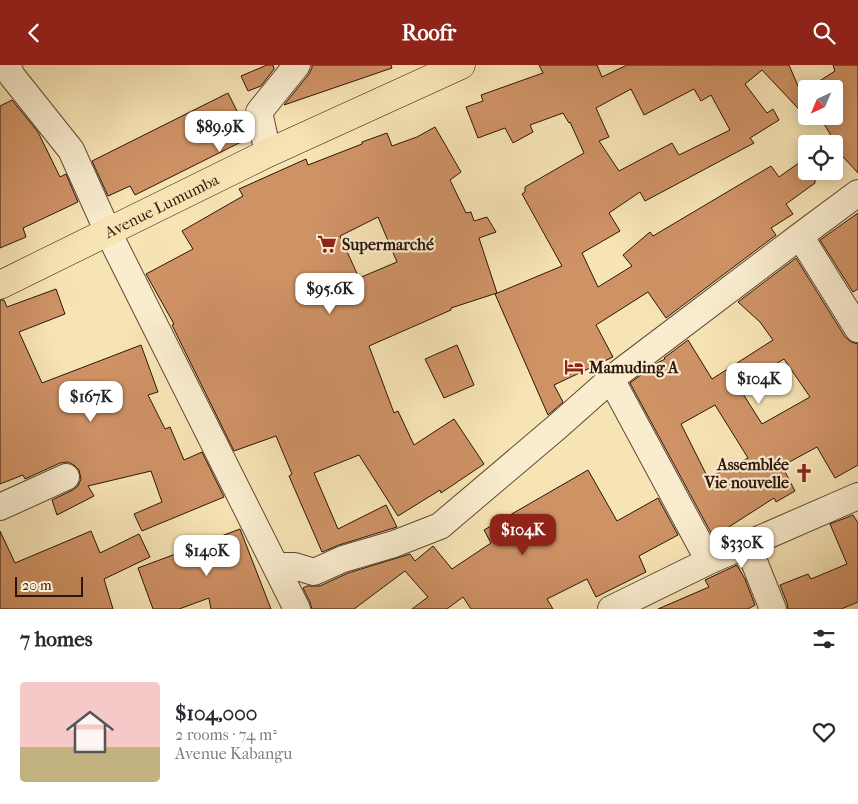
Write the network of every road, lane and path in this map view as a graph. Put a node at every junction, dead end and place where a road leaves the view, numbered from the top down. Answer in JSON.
{"nodes":[{"id":1,"x":7,"y":65,"type":"edge"},
{"id":2,"x":297,"y":65,"type":"edge"},
{"id":3,"x":461,"y":65,"type":"edge"},
{"id":4,"x":268,"y":153,"type":"junction"},
{"id":5,"x":858,"y":193,"type":"edge"},
{"id":6,"x":108,"y":232,"type":"junction"},
{"id":7,"x":800,"y":236,"type":"junction"},
{"id":8,"x":0,"y":285,"type":"edge"},
{"id":9,"x":858,"y":329,"type":"edge"},
{"id":10,"x":611,"y":379,"type":"junction"},
{"id":11,"x":66,"y":477,"type":"dead end"},
{"id":12,"x":858,"y":496,"type":"edge"},
{"id":13,"x":0,"y":507,"type":"edge"},
{"id":14,"x":747,"y":544,"type":"junction"},
{"id":15,"x":709,"y":561,"type":"junction"},
{"id":16,"x":276,"y":567,"type":"junction"},
{"id":17,"x":297,"y":609,"type":"edge"},
{"id":18,"x":611,"y":609,"type":"edge"},
{"id":19,"x":773,"y":609,"type":"edge"}],
"edges":[{"from":1,"to":6,"type":"street"},
{"from":2,"to":4,"type":"street"},
{"from":3,"to":4,"type":"main road","name":"Avenue Lumumba"},
{"from":4,"to":6,"type":"main road","name":"Avenue Lumumba"},
{"from":5,"to":7,"type":"street"},
{"from":6,"to":8,"type":"main road","name":"Avenue Lumumba"},
{"from":6,"to":16,"type":"street"},
{"from":7,"to":9,"type":"street"},
{"from":7,"to":10,"type":"street"},
{"from":10,"to":15,"type":"street"},
{"from":10,"to":16,"type":"street"},
{"from":11,"to":13,"type":"street"},
{"from":12,"to":14,"type":"street"},
{"from":14,"to":15,"type":"street"},
{"from":14,"to":19,"type":"street"},
{"from":15,"to":18,"type":"street"},
{"from":16,"to":17,"type":"street"}]}
